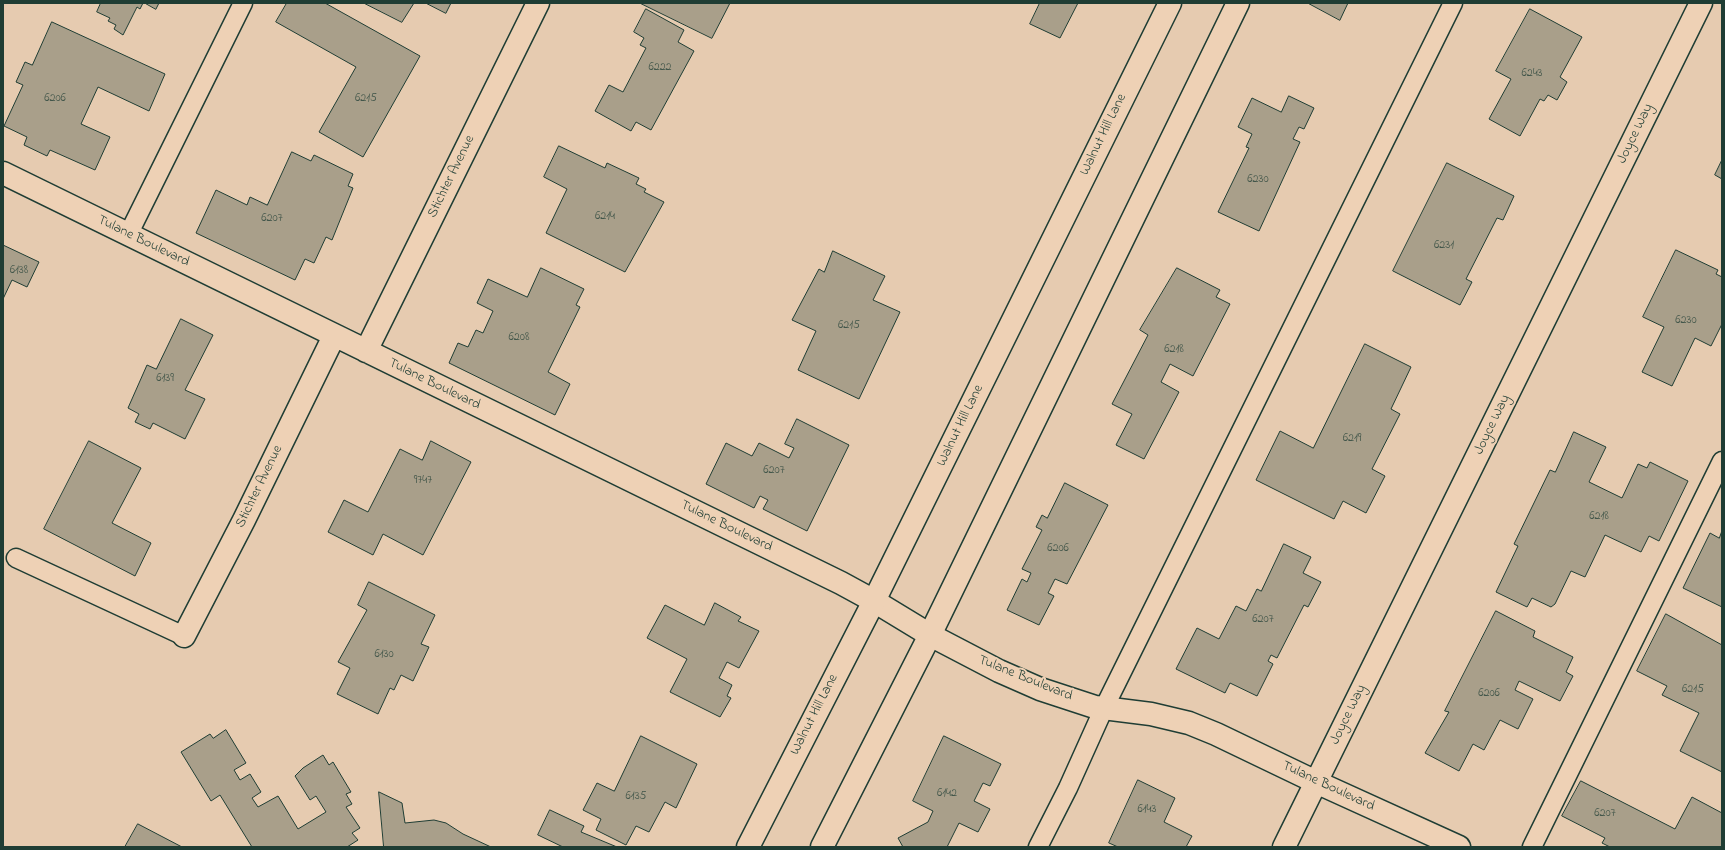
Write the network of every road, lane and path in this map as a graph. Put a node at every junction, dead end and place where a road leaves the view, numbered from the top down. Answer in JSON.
{"nodes":[{"id":1,"x":243,"y":3,"type":"edge"},
{"id":2,"x":538,"y":3,"type":"edge"},
{"id":3,"x":1170,"y":3,"type":"edge"},
{"id":4,"x":1238,"y":3,"type":"edge"},
{"id":5,"x":1453,"y":3,"type":"edge"},
{"id":6,"x":1701,"y":3,"type":"edge"},
{"id":7,"x":3,"y":173,"type":"edge"},
{"id":8,"x":128,"y":235,"type":"junction"},
{"id":9,"x":334,"y":336,"type":"junction"},
{"id":10,"x":366,"y":352,"type":"junction"},
{"id":11,"x":1722,"y":461,"type":"edge"},
{"id":12,"x":16,"y":558,"type":"dead end"},
{"id":13,"x":874,"y":601,"type":"junction"},
{"id":14,"x":930,"y":635,"type":"junction"},
{"id":15,"x":184,"y":636,"type":"joint"},
{"id":16,"x":1104,"y":708,"type":"junction"},
{"id":17,"x":1316,"y":782,"type":"junction"},
{"id":18,"x":748,"y":847,"type":"edge"},
{"id":19,"x":822,"y":847,"type":"edge"},
{"id":20,"x":1038,"y":847,"type":"edge"},
{"id":21,"x":1284,"y":847,"type":"edge"},
{"id":22,"x":1459,"y":847,"type":"edge"},
{"id":23,"x":1532,"y":847,"type":"edge"}],
"edges":[{"from":1,"to":8,"type":"lane"},
{"from":2,"to":10,"type":"street","name":"Stichter Avenue"},
{"from":3,"to":13,"type":"street","name":"Walnut Hill Lane"},
{"from":4,"to":14,"type":"street"},
{"from":5,"to":16,"type":"lane"},
{"from":6,"to":17,"type":"street","name":"Joyce Way"},
{"from":7,"to":8,"type":"street","name":"Tulane Boulevard"},
{"from":8,"to":9,"type":"street","name":"Tulane Boulevard"},
{"from":9,"to":10,"type":"street","name":"Tulane Boulevard"},
{"from":9,"to":15,"type":"street","name":"Stichter Avenue"},
{"from":10,"to":13,"type":"street","name":"Tulane Boulevard"},
{"from":11,"to":23,"type":"lane"},
{"from":12,"to":15,"type":"lane"},
{"from":13,"to":14,"type":"street","name":"Tulane Boulevard"},
{"from":13,"to":18,"type":"street","name":"Walnut Hill Lane"},
{"from":14,"to":16,"type":"street","name":"Tulane Boulevard"},
{"from":14,"to":19,"type":"street"},
{"from":16,"to":17,"type":"street","name":"Tulane Boulevard"},
{"from":16,"to":20,"type":"lane"},
{"from":17,"to":21,"type":"street","name":"Joyce Way"},
{"from":17,"to":22,"type":"street","name":"Tulane Boulevard"}]}
